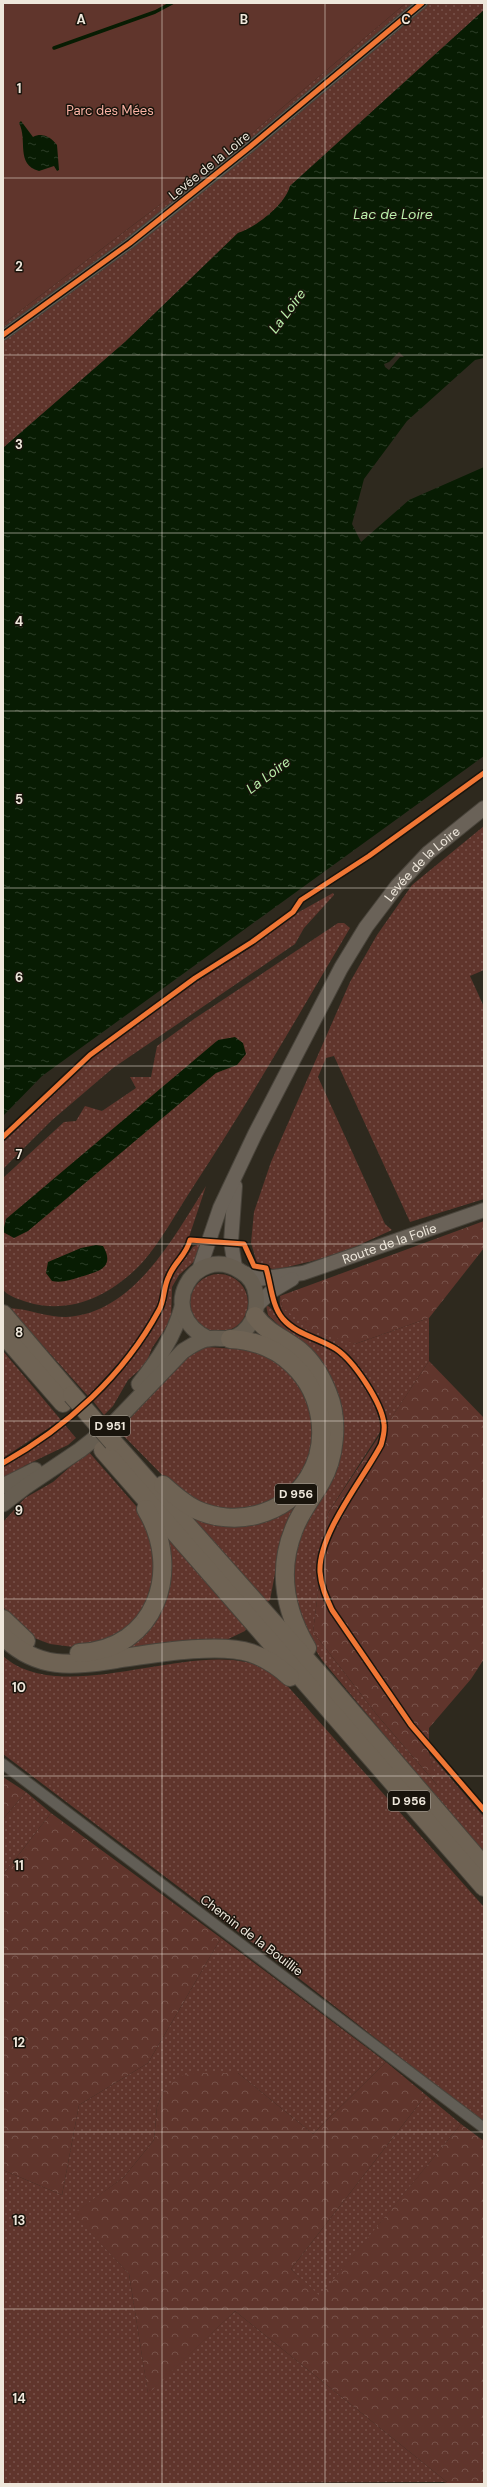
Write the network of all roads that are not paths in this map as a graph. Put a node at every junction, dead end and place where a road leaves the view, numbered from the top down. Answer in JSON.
{"nodes":[{"id":1,"x":422,"y":3,"type":"edge"},
{"id":2,"x":3,"y":335,"type":"edge"},
{"id":3,"x":484,"y":808,"type":"edge"},
{"id":4,"x":237,"y":1174,"type":"junction"},
{"id":5,"x":481,"y":1210,"type":"edge"},
{"id":6,"x":199,"y":1270,"type":"junction"},
{"id":7,"x":239,"y":1270,"type":"junction"},
{"id":8,"x":303,"y":1273,"type":"junction"},
{"id":9,"x":182,"y":1307,"type":"junction"},
{"id":10,"x":256,"y":1310,"type":"junction"},
{"id":11,"x":3,"y":1314,"type":"edge"},
{"id":12,"x":3,"y":1334,"type":"edge"},
{"id":13,"x":209,"y":1338,"type":"junction"},
{"id":14,"x":230,"y":1339,"type":"junction"},
{"id":15,"x":68,"y":1399,"type":"junction"},
{"id":16,"x":108,"y":1446,"type":"junction"},
{"id":17,"x":127,"y":1478,"type":"junction"},
{"id":18,"x":3,"y":1486,"type":"edge"},
{"id":19,"x":3,"y":1504,"type":"edge"},
{"id":20,"x":3,"y":1619,"type":"edge"},
{"id":21,"x":3,"y":1636,"type":"edge"},
{"id":22,"x":326,"y":1682,"type":"junction"},
{"id":23,"x":334,"y":1716,"type":"junction"},
{"id":24,"x":3,"y":1764,"type":"edge"},
{"id":25,"x":484,"y":1866,"type":"edge"},
{"id":26,"x":484,"y":1887,"type":"edge"},
{"id":27,"x":484,"y":2128,"type":"edge"}],
"edges":[{"from":1,"to":2,"type":"street","name":"Levée de la Loire"},
{"from":3,"to":4,"type":"main road","name":"Levée de la Loire","number":"D 951"},
{"from":4,"to":6,"type":"main road","number":"D 951"},
{"from":4,"to":7,"type":"main road","number":"D 951"},
{"from":5,"to":8,"type":"main road","name":"Route de la Folie"},
{"from":6,"to":7,"type":"main road"},
{"from":6,"to":9,"type":"main road","number":"D 951"},
{"from":7,"to":8,"type":"main road","name":"Route de la Folie"},
{"from":7,"to":10,"type":"main road","number":"D 951"},
{"from":8,"to":10,"type":"main road","name":"Route de la Folie"},
{"from":9,"to":13,"type":"main road","number":"D 951"},
{"from":9,"to":18,"type":"main road","number":"D 951"},
{"from":10,"to":14,"type":"main road"},
{"from":10,"to":22,"type":"highway","number":"D 956"},
{"from":11,"to":15,"type":"highway","number":"D 956"},
{"from":12,"to":15,"type":"highway","number":"D 956"},
{"from":13,"to":14,"type":"main road","number":"D 951"},
{"from":13,"to":19,"type":"main road","number":"D 951"},
{"from":14,"to":16,"type":"highway","number":"D 956"},
{"from":15,"to":16,"type":"highway","number":"D 956","bridge":true},
{"from":16,"to":17,"type":"highway","number":"D 956"},
{"from":16,"to":22,"type":"highway","number":"D 956"},
{"from":17,"to":20,"type":"highway","number":"D 956"},
{"from":17,"to":23,"type":"highway","number":"D 956"},
{"from":21,"to":23,"type":"highway","number":"D 956"},
{"from":22,"to":25,"type":"highway","number":"D 956"},
{"from":23,"to":26,"type":"highway","number":"D 956"},
{"from":24,"to":27,"type":"street","name":"Chemin de la Bouillie"}]}
